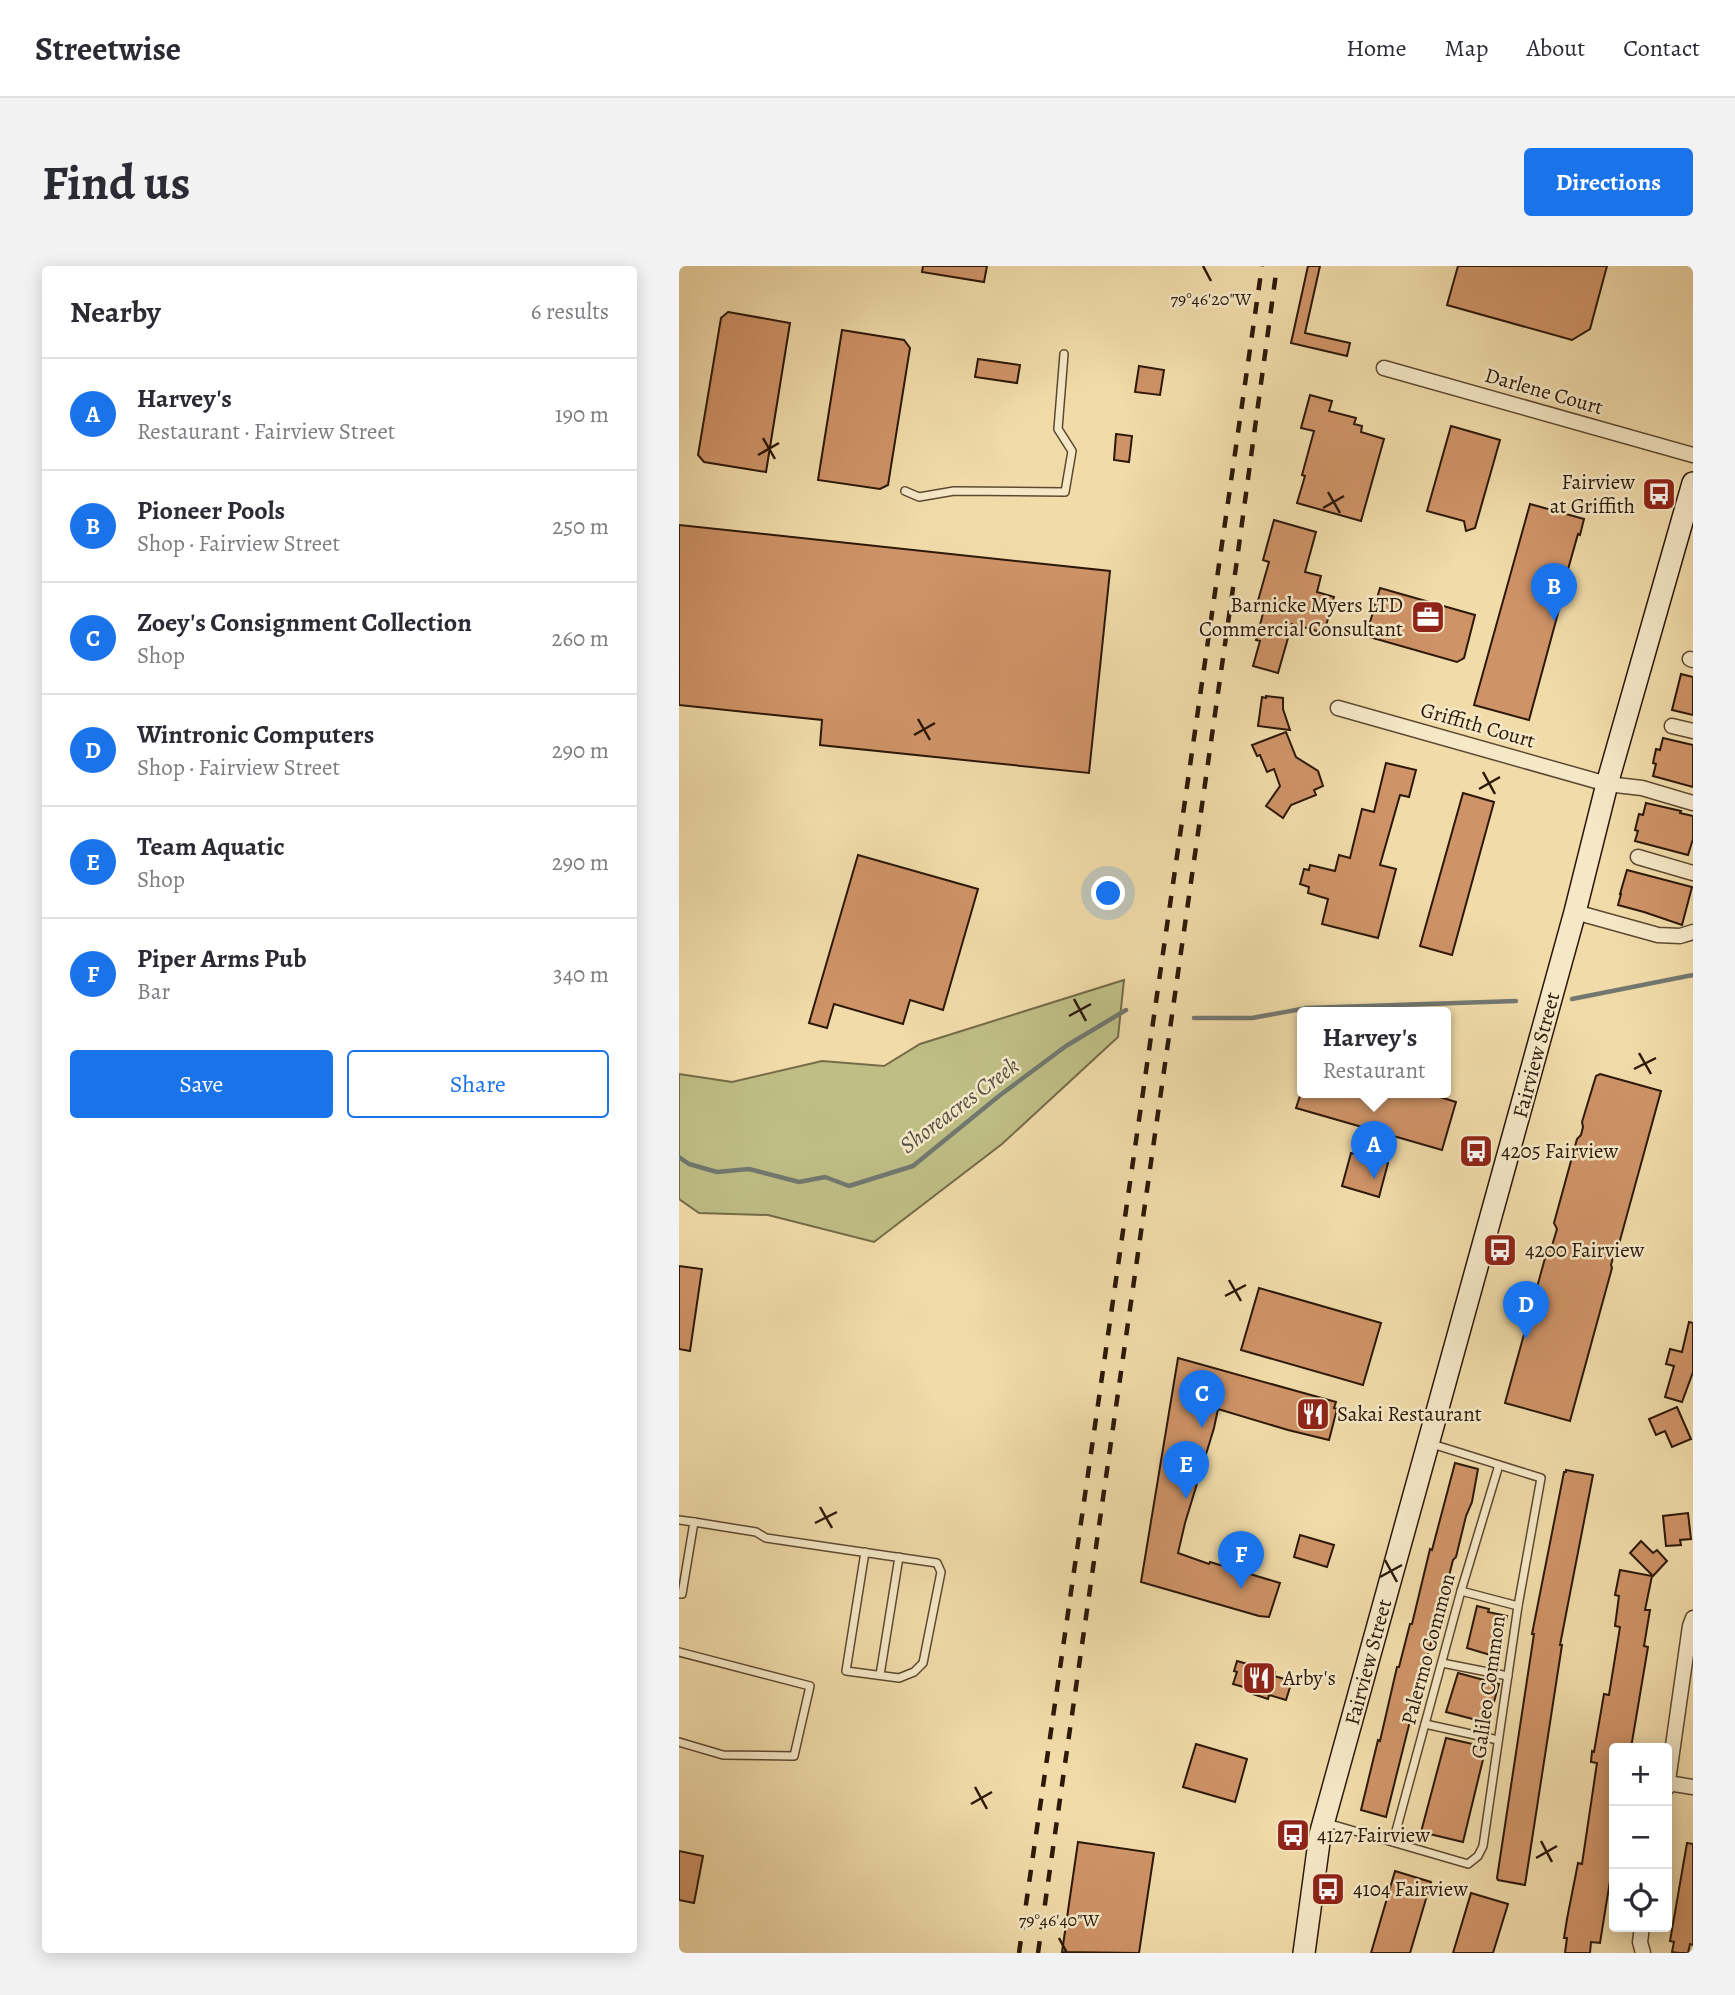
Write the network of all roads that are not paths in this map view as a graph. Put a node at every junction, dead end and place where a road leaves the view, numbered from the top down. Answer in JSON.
{"nodes":[{"id":1,"x":1064,"y":354,"type":"dead end"},
{"id":2,"x":1384,"y":368,"type":"dead end"},
{"id":3,"x":1693,"y":455,"type":"edge"},
{"id":4,"x":1693,"y":483,"type":"edge"},
{"id":5,"x":905,"y":491,"type":"dead end"},
{"id":6,"x":1338,"y":708,"type":"dead end"},
{"id":7,"x":1672,"y":726,"type":"dead end"},
{"id":8,"x":1693,"y":731,"type":"edge"},
{"id":9,"x":1607,"y":784,"type":"junction"},
{"id":10,"x":1693,"y":803,"type":"edge"},
{"id":11,"x":1637,"y":857,"type":"dead end"},
{"id":12,"x":1693,"y":873,"type":"edge"},
{"id":13,"x":1575,"y":912,"type":"junction"},
{"id":14,"x":1693,"y":932,"type":"edge"},
{"id":15,"x":1428,"y":1443,"type":"junction"},
{"id":16,"x":1499,"y":1465,"type":"junction"},
{"id":17,"x":679,"y":1520,"type":"edge"},
{"id":18,"x":694,"y":1522,"type":"junction"},
{"id":19,"x":865,"y":1552,"type":"junction"},
{"id":20,"x":899,"y":1557,"type":"junction"},
{"id":21,"x":1461,"y":1591,"type":"junction"},
{"id":22,"x":679,"y":1594,"type":"edge"},
{"id":23,"x":1518,"y":1606,"type":"junction"},
{"id":24,"x":1693,"y":1618,"type":"edge"},
{"id":25,"x":679,"y":1651,"type":"edge"},
{"id":26,"x":1442,"y":1663,"type":"junction"},
{"id":27,"x":880,"y":1675,"type":"junction"},
{"id":28,"x":1508,"y":1676,"type":"junction"},
{"id":29,"x":1426,"y":1724,"type":"junction"},
{"id":30,"x":1498,"y":1740,"type":"junction"},
{"id":31,"x":679,"y":1742,"type":"edge"},
{"id":32,"x":1672,"y":1750,"type":"edge"},
{"id":33,"x":1672,"y":1785,"type":"edge"},
{"id":34,"x":1693,"y":1787,"type":"edge"},
{"id":35,"x":1323,"y":1822,"type":"junction"},
{"id":36,"x":1393,"y":1842,"type":"junction"},
{"id":37,"x":1641,"y":1932,"type":"edge"},
{"id":38,"x":1304,"y":1953,"type":"edge"},
{"id":39,"x":1643,"y":1953,"type":"edge"}],
"edges":[{"from":1,"to":5,"type":"lane"},
{"from":2,"to":3,"type":"street","name":"Darlene Court"},
{"from":4,"to":9,"type":"main road","name":"Fairview Street"},
{"from":6,"to":9,"type":"street","name":"Griffith Court"},
{"from":7,"to":8,"type":"street"},
{"from":9,"to":10,"type":"street","name":"Griffith Court"},
{"from":9,"to":13,"type":"main road","name":"Fairview Street"},
{"from":11,"to":12,"type":"street"},
{"from":13,"to":14,"type":"street"},
{"from":13,"to":15,"type":"main road","name":"Fairview Street"},
{"from":15,"to":16,"type":"lane","name":"Galileo Common"},
{"from":15,"to":35,"type":"main road","name":"Fairview Street"},
{"from":16,"to":21,"type":"lane","name":"Palermo Common"},
{"from":16,"to":23,"type":"lane","name":"Galileo Common"},
{"from":17,"to":18,"type":"lane"},
{"from":18,"to":19,"type":"lane"},
{"from":18,"to":22,"type":"lane"},
{"from":19,"to":20,"type":"lane"},
{"from":19,"to":27,"type":"lane"},
{"from":20,"to":27,"type":"lane"},
{"from":20,"to":27,"type":"lane"},
{"from":21,"to":23,"type":"lane"},
{"from":21,"to":26,"type":"lane","name":"Palermo Common"},
{"from":23,"to":28,"type":"lane","name":"Galileo Common"},
{"from":24,"to":32,"type":"street"},
{"from":25,"to":31,"type":"lane"},
{"from":26,"to":28,"type":"lane"},
{"from":26,"to":29,"type":"lane","name":"Palermo Common"},
{"from":28,"to":30,"type":"lane","name":"Galileo Common"},
{"from":29,"to":30,"type":"lane"},
{"from":29,"to":36,"type":"lane","name":"Palermo Common"},
{"from":30,"to":36,"type":"lane","name":"Galileo Common"},
{"from":33,"to":34,"type":"street"},
{"from":35,"to":36,"type":"lane","name":"Galileo Common"},
{"from":35,"to":38,"type":"main road","name":"Fairview Street"},
{"from":37,"to":39,"type":"street"}]}
